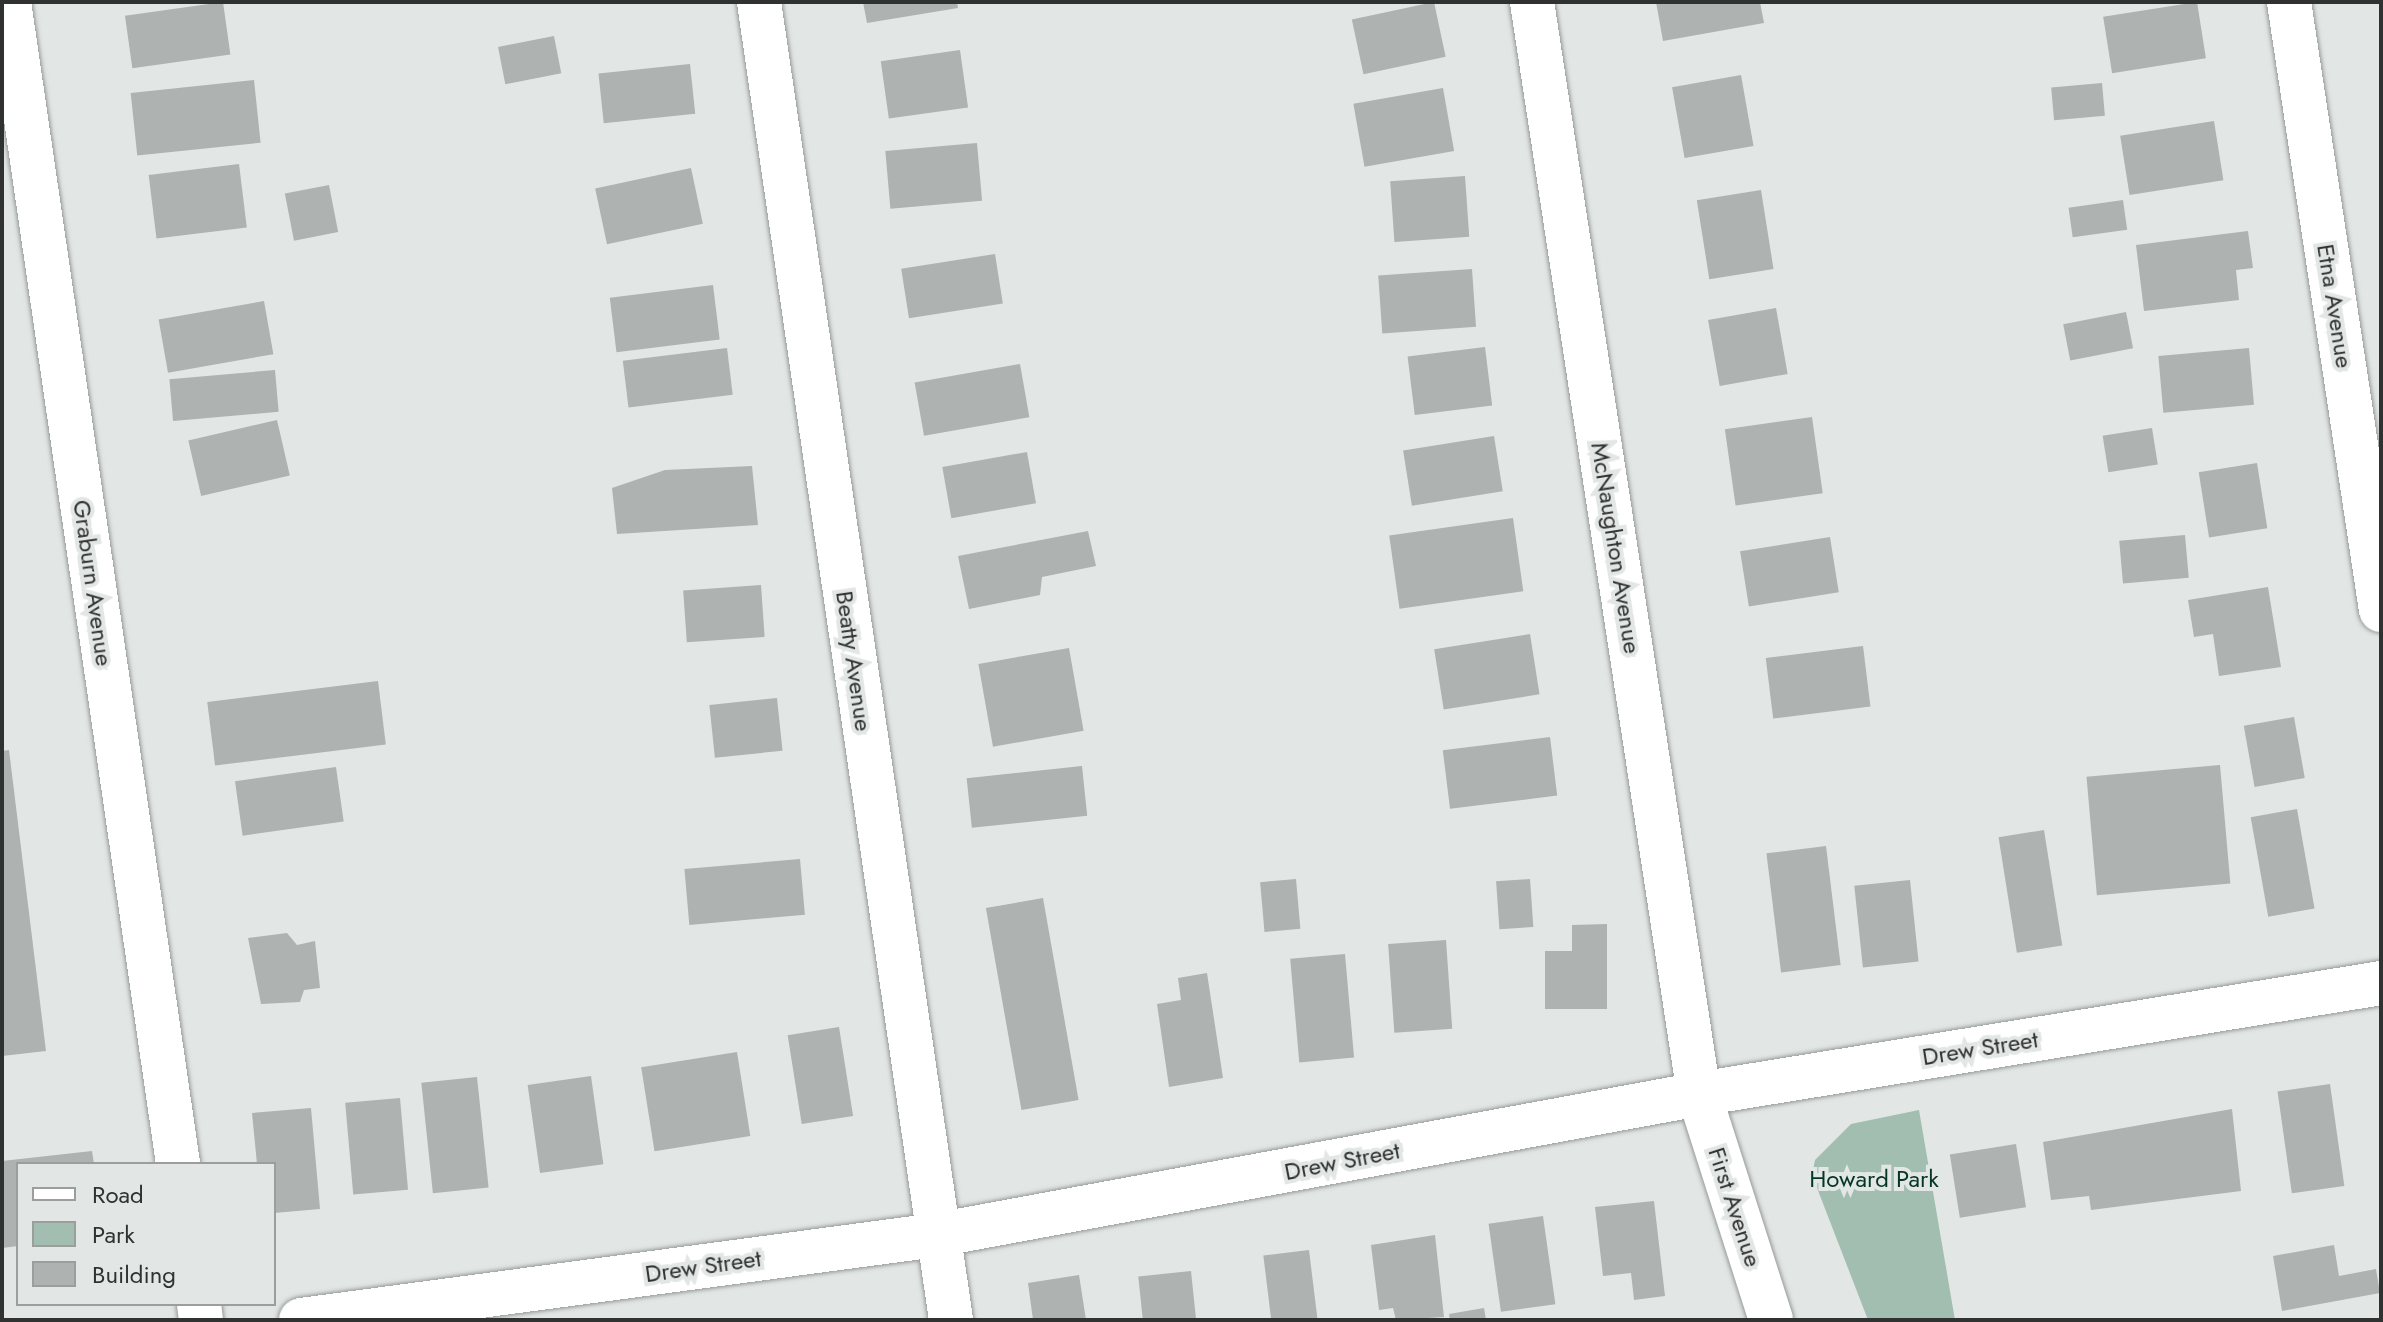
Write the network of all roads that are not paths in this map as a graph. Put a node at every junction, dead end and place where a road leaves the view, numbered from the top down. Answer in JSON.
{"nodes":[{"id":1,"x":9,"y":2,"type":"edge"},
{"id":2,"x":759,"y":2,"type":"edge"},
{"id":3,"x":1532,"y":2,"type":"edge"},
{"id":4,"x":2289,"y":2,"type":"edge"},
{"id":5,"x":2381,"y":610,"type":"edge"},
{"id":6,"x":2381,"y":983,"type":"edge"},
{"id":7,"x":1699,"y":1094,"type":"junction"},
{"id":8,"x":178,"y":1162,"type":"edge"},
{"id":9,"x":936,"y":1235,"type":"junction"},
{"id":10,"x":301,"y":1320,"type":"edge"},
{"id":11,"x":951,"y":1320,"type":"edge"},
{"id":12,"x":1771,"y":1320,"type":"edge"}],
"edges":[{"from":1,"to":8,"type":"street","name":"Graburn Avenue"},
{"from":2,"to":9,"type":"street","name":"Beatty Avenue"},
{"from":3,"to":7,"type":"street","name":"McNaughton Avenue"},
{"from":4,"to":5,"type":"street","name":"Etna Avenue"},
{"from":6,"to":7,"type":"street","name":"Drew Street"},
{"from":7,"to":9,"type":"street","name":"Drew Street"},
{"from":7,"to":12,"type":"street","name":"First Avenue"},
{"from":9,"to":10,"type":"street","name":"Drew Street"},
{"from":9,"to":11,"type":"street","name":"Beatty Avenue"}]}
